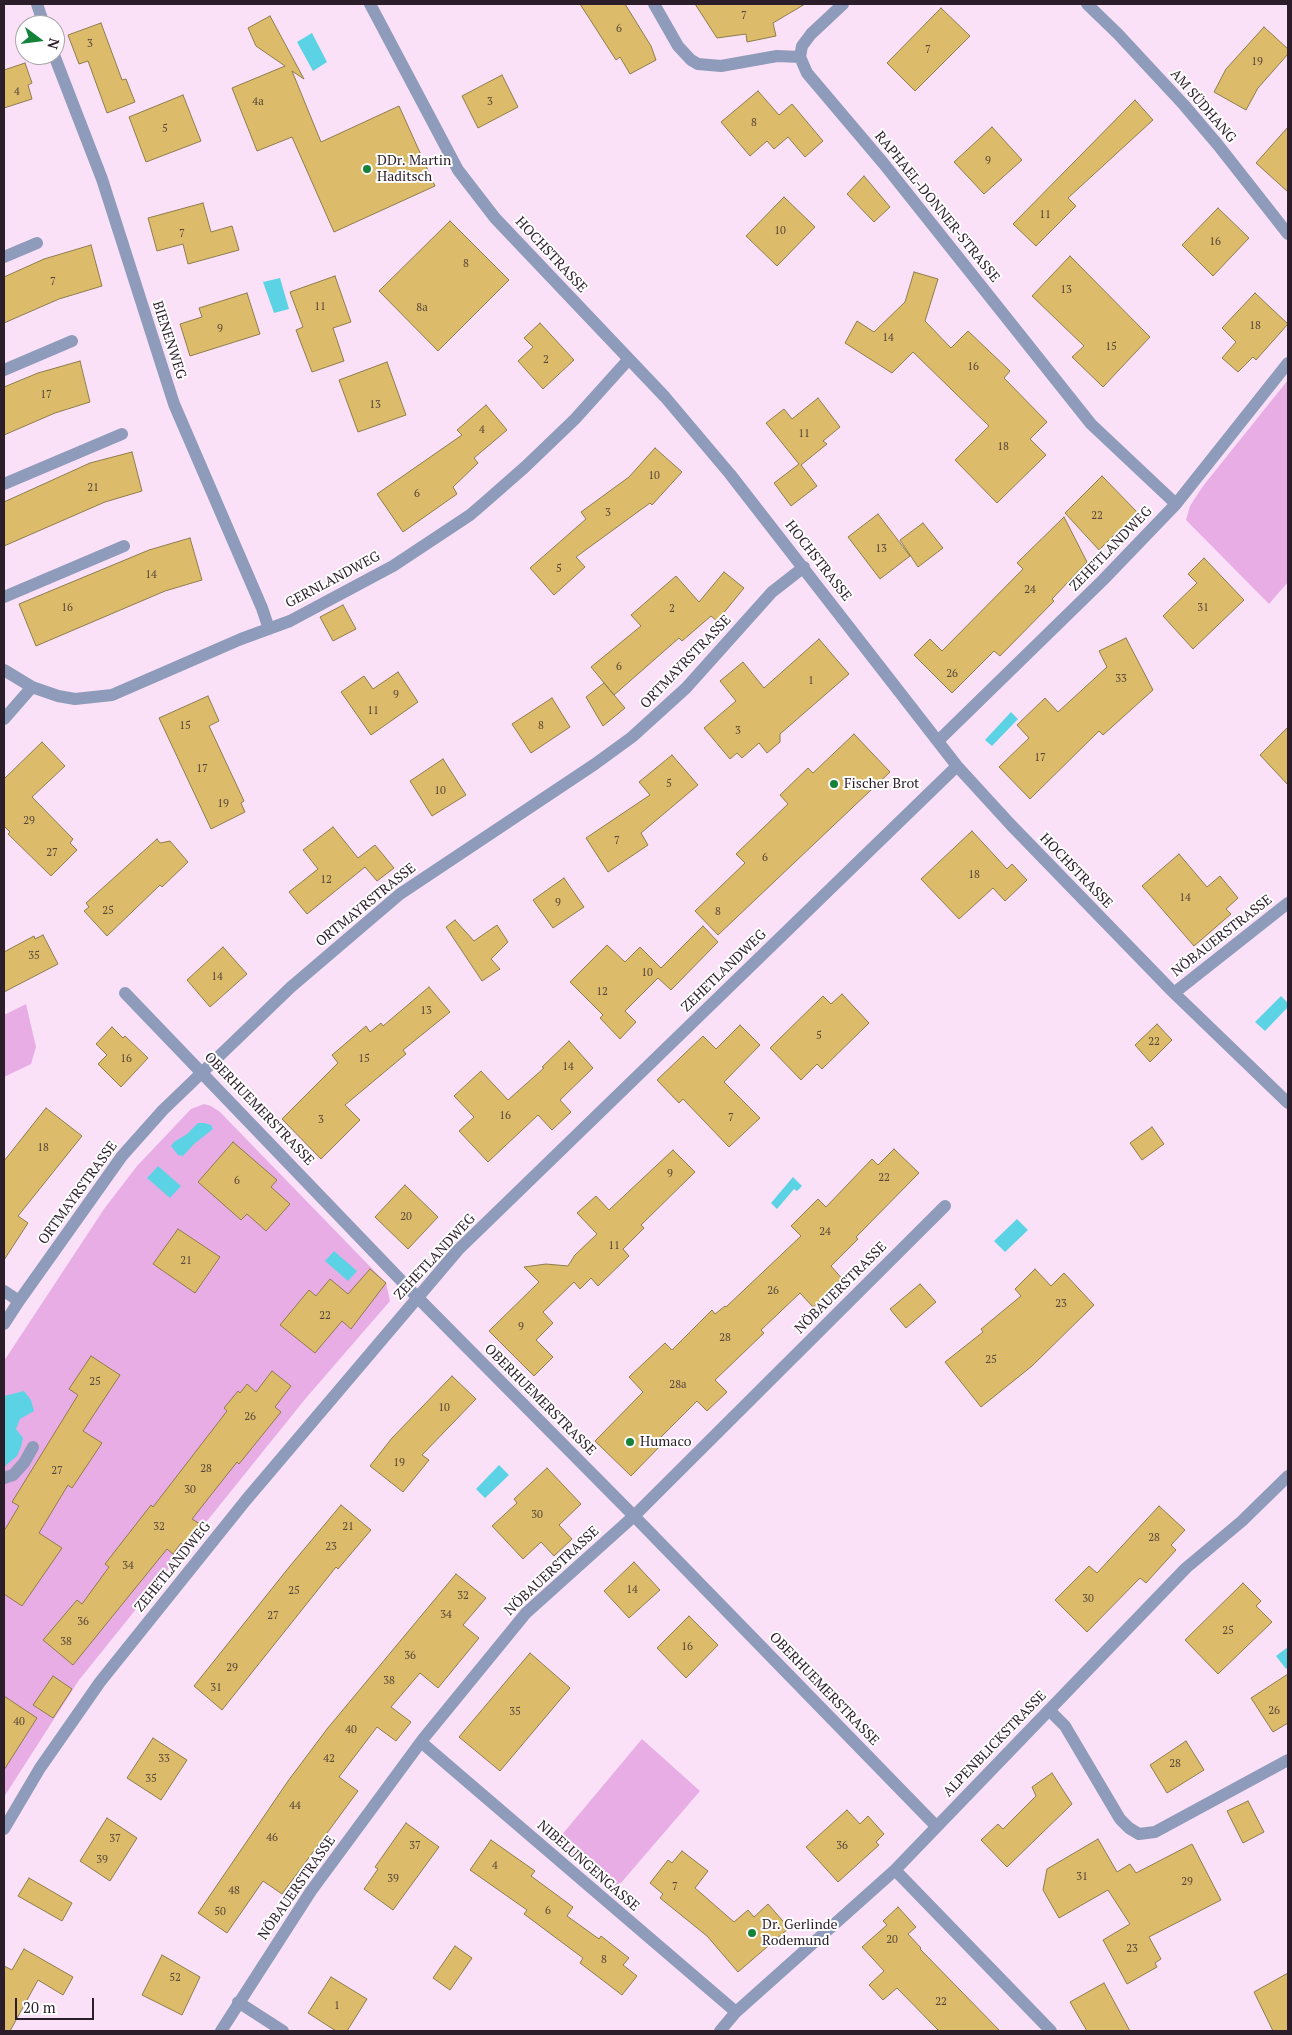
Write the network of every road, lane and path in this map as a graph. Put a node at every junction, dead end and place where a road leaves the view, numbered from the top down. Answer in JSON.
{"nodes":[{"id":1,"x":370,"y":4,"type":"edge"},
{"id":2,"x":654,"y":4,"type":"edge"},
{"id":3,"x":843,"y":4,"type":"edge"},
{"id":4,"x":1087,"y":4,"type":"edge"},
{"id":5,"x":800,"y":57,"type":"junction"},
{"id":6,"x":58,"y":65,"type":"edge"},
{"id":7,"x":1288,"y":234,"type":"edge"},
{"id":8,"x":37,"y":242,"type":"dead end"},
{"id":9,"x":4,"y":257,"type":"edge"},
{"id":10,"x":72,"y":341,"type":"dead end"},
{"id":11,"x":629,"y":359,"type":"junction"},
{"id":12,"x":1288,"y":363,"type":"edge"},
{"id":13,"x":4,"y":370,"type":"edge"},
{"id":14,"x":122,"y":434,"type":"dead end"},
{"id":15,"x":4,"y":484,"type":"edge"},
{"id":16,"x":1176,"y":504,"type":"junction"},
{"id":17,"x":124,"y":546,"type":"dead end"},
{"id":18,"x":804,"y":567,"type":"junction"},
{"id":19,"x":4,"y":597,"type":"edge"},
{"id":20,"x":269,"y":628,"type":"junction"},
{"id":21,"x":4,"y":670,"type":"edge"},
{"id":22,"x":32,"y":687,"type":"junction"},
{"id":23,"x":4,"y":719,"type":"edge"},
{"id":24,"x":938,"y":741,"type":"junction"},
{"id":25,"x":957,"y":766,"type":"junction"},
{"id":26,"x":1288,"y":903,"type":"edge"},
{"id":27,"x":125,"y":993,"type":"dead end"},
{"id":28,"x":1174,"y":993,"type":"junction"},
{"id":29,"x":202,"y":1072,"type":"junction"},
{"id":30,"x":1288,"y":1103,"type":"edge"},
{"id":31,"x":945,"y":1206,"type":"dead end"},
{"id":32,"x":4,"y":1291,"type":"edge"},
{"id":33,"x":417,"y":1297,"type":"junction"},
{"id":34,"x":19,"y":1301,"type":"junction"},
{"id":35,"x":4,"y":1324,"type":"edge"},
{"id":36,"x":33,"y":1446,"type":"dead end"},
{"id":37,"x":1288,"y":1476,"type":"edge"},
{"id":38,"x":4,"y":1478,"type":"edge"},
{"id":39,"x":634,"y":1516,"type":"junction"},
{"id":40,"x":1049,"y":1710,"type":"junction"},
{"id":41,"x":421,"y":1742,"type":"junction"},
{"id":42,"x":1288,"y":1760,"type":"edge"},
{"id":43,"x":936,"y":1826,"type":"junction"},
{"id":44,"x":4,"y":1828,"type":"edge"},
{"id":45,"x":895,"y":1870,"type":"junction"},
{"id":46,"x":238,"y":2002,"type":"junction"},
{"id":47,"x":736,"y":2012,"type":"junction"},
{"id":48,"x":221,"y":2031,"type":"edge"},
{"id":49,"x":283,"y":2031,"type":"edge"},
{"id":50,"x":720,"y":2031,"type":"edge"},
{"id":51,"x":1050,"y":2031,"type":"edge"}],
"edges":[{"from":1,"to":11,"type":"street","name":"HOCHSTRASSE"},
{"from":2,"to":5,"type":"street"},
{"from":3,"to":5,"type":"street"},
{"from":4,"to":7,"type":"street","name":"AM SÜDHANG"},
{"from":5,"to":16,"type":"street","name":"RAPHAEL-DONNER-STRASSE"},
{"from":6,"to":20,"type":"street","name":"BIENENWEG"},
{"from":8,"to":9,"type":"street"},
{"from":10,"to":13,"type":"street"},
{"from":11,"to":18,"type":"street","name":"HOCHSTRASSE"},
{"from":11,"to":20,"type":"street","name":"GERNLANDWEG"},
{"from":12,"to":16,"type":"street","name":"ZEHETLANDWEG"},
{"from":14,"to":15,"type":"street"},
{"from":16,"to":24,"type":"street","name":"ZEHETLANDWEG"},
{"from":17,"to":19,"type":"street"},
{"from":18,"to":24,"type":"street","name":"HOCHSTRASSE"},
{"from":18,"to":29,"type":"street","name":"ORTMAYRSTRASSE"},
{"from":20,"to":22,"type":"street","name":"GERNLANDWEG"},
{"from":21,"to":22,"type":"street","name":"GERNLANDWEG"},
{"from":22,"to":23,"type":"street"},
{"from":24,"to":25,"type":"street","name":"HOCHSTRASSE"},
{"from":25,"to":28,"type":"street","name":"HOCHSTRASSE"},
{"from":25,"to":33,"type":"street","name":"ZEHETLANDWEG"},
{"from":26,"to":28,"type":"street","name":"NÖBAUERSTRASSE"},
{"from":27,"to":29,"type":"street","name":"OBERHUEMERSTRASSE"},
{"from":28,"to":30,"type":"street","name":"HOCHSTRASSE"},
{"from":29,"to":33,"type":"street","name":"OBERHUEMERSTRASSE"},
{"from":29,"to":34,"type":"street","name":"ORTMAYRSTRASSE"},
{"from":31,"to":39,"type":"street","name":"NÖBAUERSTRASSE"},
{"from":32,"to":34,"type":"street"},
{"from":33,"to":39,"type":"street","name":"OBERHUEMERSTRASSE"},
{"from":33,"to":44,"type":"street","name":"ZEHETLANDWEG"},
{"from":34,"to":35,"type":"street","name":"ORTMAYRSTRASSE"},
{"from":36,"to":38,"type":"street"},
{"from":37,"to":40,"type":"street","name":"ALPENBLICKSTRASSE"},
{"from":39,"to":41,"type":"street","name":"NÖBAUERSTRASSE"},
{"from":39,"to":43,"type":"street","name":"OBERHUEMERSTRASSE"},
{"from":40,"to":42,"type":"street"},
{"from":40,"to":43,"type":"street","name":"ALPENBLICKSTRASSE"},
{"from":41,"to":46,"type":"street","name":"NÖBAUERSTRASSE"},
{"from":41,"to":47,"type":"street","name":"NIBELUNGENGASSE"},
{"from":43,"to":45,"type":"street","name":"ALPENBLICKSTRASSE"},
{"from":45,"to":47,"type":"street","name":"ALPENBLICKSTRASSE"},
{"from":45,"to":51,"type":"street"},
{"from":46,"to":48,"type":"street","name":"NÖBAUERSTRASSE"},
{"from":46,"to":49,"type":"street"},
{"from":47,"to":50,"type":"street","name":"ALPENBLICKSTRASSE"}]}
